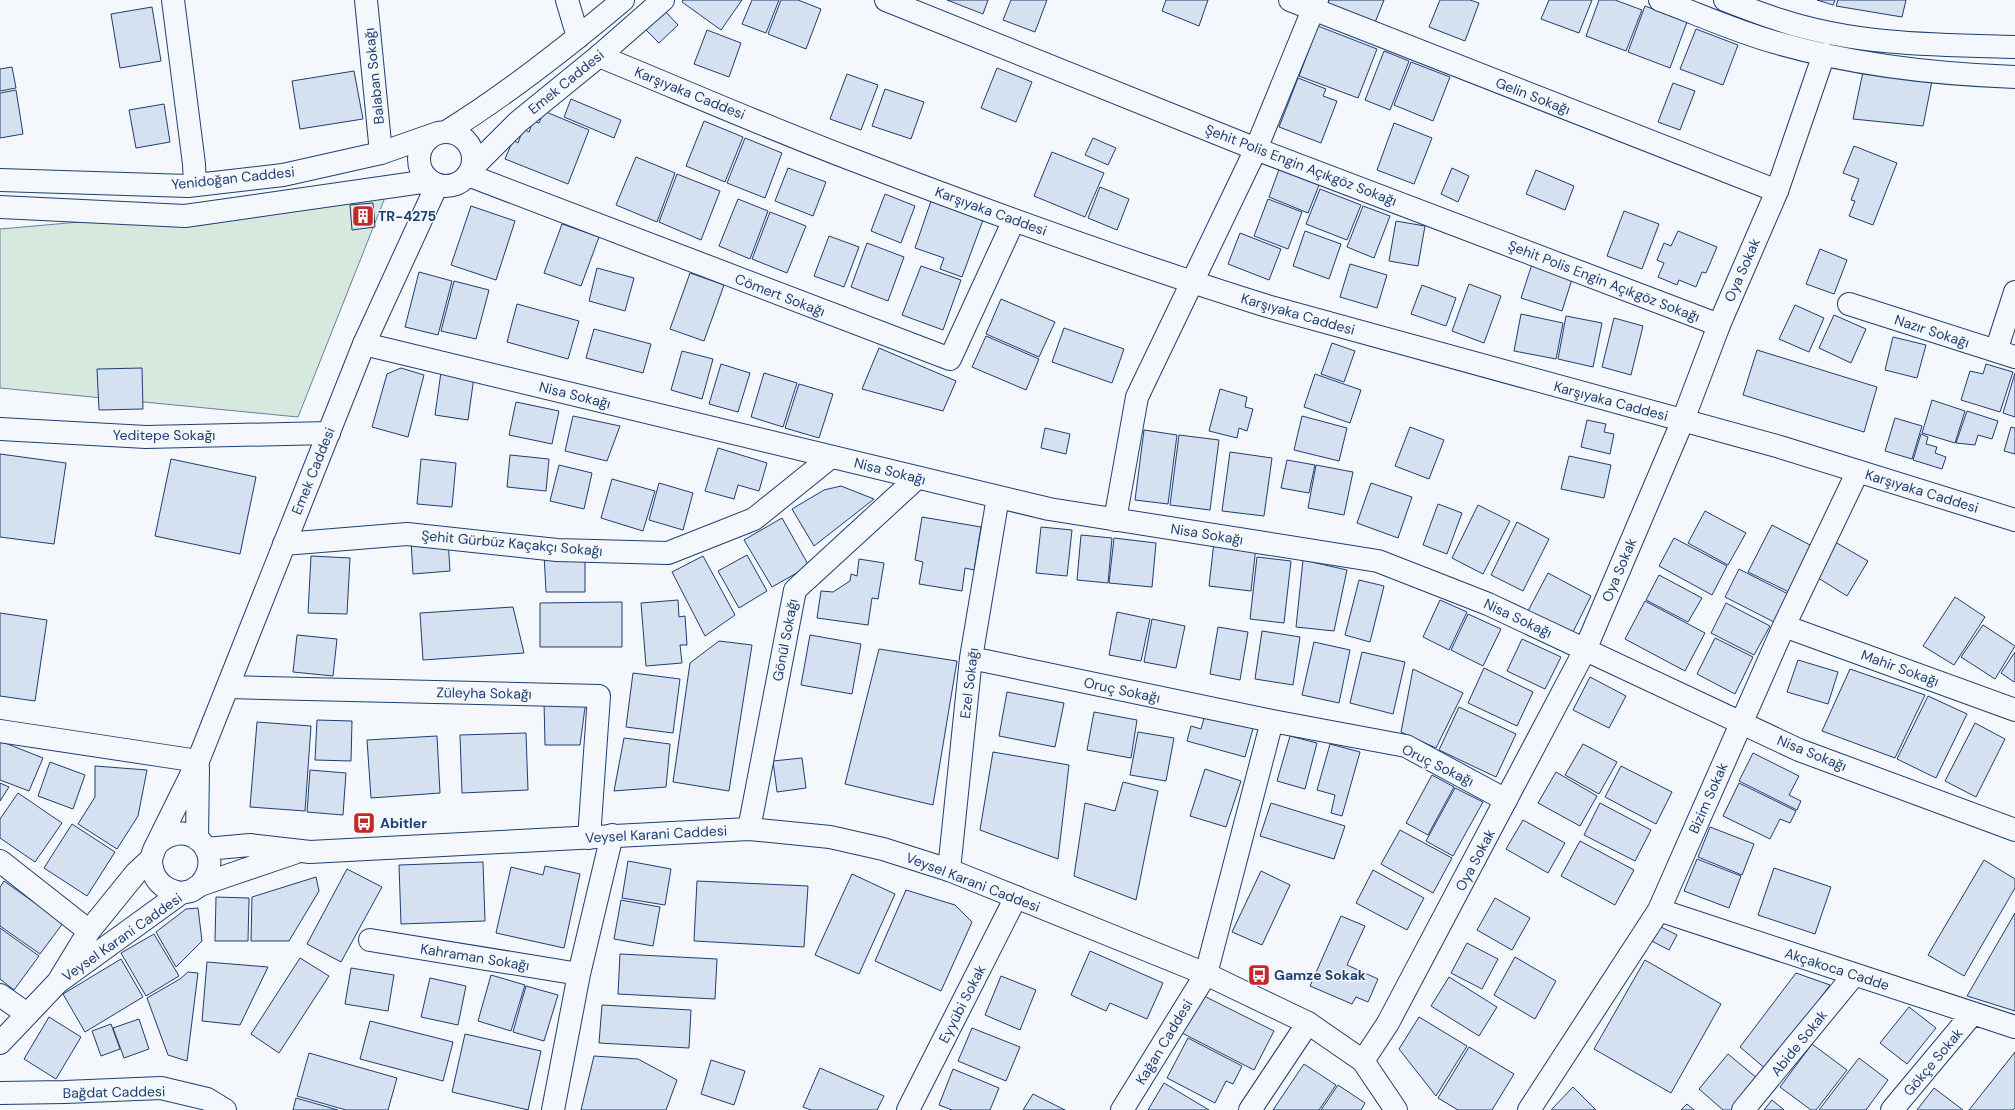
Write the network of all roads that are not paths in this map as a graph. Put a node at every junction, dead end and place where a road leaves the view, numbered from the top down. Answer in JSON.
{"nodes":[{"id":1,"x":173,"y":0,"type":"edge"},
{"id":2,"x":366,"y":0,"type":"edge"},
{"id":3,"x":567,"y":0,"type":"edge"},
{"id":4,"x":624,"y":0,"type":"edge"},
{"id":5,"x":663,"y":0,"type":"edge"},
{"id":6,"x":886,"y":0,"type":"edge"},
{"id":7,"x":1290,"y":0,"type":"edge"},
{"id":8,"x":1660,"y":0,"type":"edge"},
{"id":9,"x":1725,"y":0,"type":"edge"},
{"id":10,"x":1748,"y":4,"type":"edge"},
{"id":11,"x":1315,"y":5,"type":"edge"},
{"id":12,"x":578,"y":37,"type":"junction"},
{"id":13,"x":2015,"y":47,"type":"edge"},
{"id":14,"x":1824,"y":54,"type":"junction"},
{"id":15,"x":599,"y":56,"type":"junction"},
{"id":16,"x":2015,"y":77,"type":"edge"},
{"id":17,"x":442,"y":132,"type":"junction"},
{"id":18,"x":1256,"y":149,"type":"junction"},
{"id":19,"x":381,"y":153,"type":"junction"},
{"id":20,"x":470,"y":172,"type":"junction"},
{"id":21,"x":0,"y":180,"type":"edge"},
{"id":22,"x":433,"y":183,"type":"junction"},
{"id":23,"x":195,"y":185,"type":"junction"},
{"id":24,"x":1777,"y":191,"type":"junction"},
{"id":25,"x":0,"y":208,"type":"edge"},
{"id":26,"x":1014,"y":220,"type":"junction"},
{"id":27,"x":1191,"y":282,"type":"junction"},
{"id":28,"x":2015,"y":292,"type":"edge"},
{"id":29,"x":1849,"y":304,"type":"dead end"},
{"id":30,"x":1718,"y":325,"type":"junction"},
{"id":31,"x":364,"y":344,"type":"junction"},
{"id":32,"x":2006,"y":354,"type":"edge"},
{"id":33,"x":1683,"y":420,"type":"junction"},
{"id":34,"x":0,"y":429,"type":"edge"},
{"id":35,"x":329,"y":433,"type":"junction"},
{"id":36,"x":831,"y":457,"type":"junction"},
{"id":37,"x":1858,"y":471,"type":"junction"},
{"id":38,"x":916,"y":478,"type":"junction"},
{"id":39,"x":998,"y":497,"type":"junction"},
{"id":40,"x":1115,"y":520,"type":"junction"},
{"id":41,"x":2015,"y":520,"type":"edge"},
{"id":42,"x":284,"y":544,"type":"junction"},
{"id":43,"x":1784,"y":626,"type":"junction"},
{"id":44,"x":1585,"y":650,"type":"junction"},
{"id":45,"x":971,"y":658,"type":"junction"},
{"id":46,"x":228,"y":687,"type":"junction"},
{"id":47,"x":2015,"y":710,"type":"edge"},
{"id":48,"x":1272,"y":721,"type":"junction"},
{"id":49,"x":1741,"y":722,"type":"junction"},
{"id":50,"x":0,"y":731,"type":"edge"},
{"id":51,"x":198,"y":761,"type":"junction"},
{"id":52,"x":1506,"y":800,"type":"junction"},
{"id":53,"x":749,"y":829,"type":"junction"},
{"id":54,"x":2015,"y":830,"type":"edge"},
{"id":55,"x":612,"y":835,"type":"junction"},
{"id":56,"x":589,"y":838,"type":"junction"},
{"id":57,"x":202,"y":844,"type":"junction"},
{"id":58,"x":155,"y":851,"type":"junction"},
{"id":59,"x":299,"y":851,"type":"junction"},
{"id":60,"x":0,"y":861,"type":"edge"},
{"id":61,"x":949,"y":870,"type":"junction"},
{"id":62,"x":190,"y":889,"type":"junction"},
{"id":63,"x":1016,"y":897,"type":"junction"},
{"id":64,"x":1659,"y":910,"type":"junction"},
{"id":65,"x":89,"y":931,"type":"junction"},
{"id":66,"x":370,"y":940,"type":"dead end"},
{"id":67,"x":579,"y":974,"type":"junction"},
{"id":68,"x":1206,"y":974,"type":"junction"},
{"id":69,"x":1854,"y":975,"type":"junction"},
{"id":70,"x":58,"y":982,"type":"junction"},
{"id":71,"x":0,"y":995,"type":"edge"},
{"id":72,"x":1973,"y":1013,"type":"junction"},
{"id":73,"x":27,"y":1014,"type":"junction"},
{"id":74,"x":1308,"y":1023,"type":"junction"},
{"id":75,"x":2015,"y":1027,"type":"edge"},
{"id":76,"x":0,"y":1043,"type":"edge"},
{"id":77,"x":1363,"y":1062,"type":"junction"},
{"id":78,"x":0,"y":1092,"type":"edge"},
{"id":79,"x":225,"y":1110,"type":"edge"},
{"id":80,"x":553,"y":1110,"type":"edge"},
{"id":81,"x":908,"y":1110,"type":"edge"},
{"id":82,"x":1122,"y":1110,"type":"edge"},
{"id":83,"x":1250,"y":1110,"type":"edge"},
{"id":84,"x":1396,"y":1110,"type":"edge"},
{"id":85,"x":1529,"y":1110,"type":"edge"},
{"id":86,"x":1743,"y":1110,"type":"edge"},
{"id":87,"x":1892,"y":1110,"type":"edge"}],
"edges":[{"from":1,"to":23,"type":"street"},
{"from":2,"to":19,"type":"street","name":"Balaban Sokağı"},
{"from":3,"to":12,"type":"street"},
{"from":4,"to":12,"type":"street","name":"Emek Caddesi"},
{"from":5,"to":15,"type":"street","name":"Emek Caddesi"},
{"from":6,"to":18,"type":"street","name":"Şehit Polis Engin Açıkgöz Sokağı"},
{"from":7,"to":11,"type":"street","name":"Gelin Sokağı"},
{"from":8,"to":14,"type":"street"},
{"from":9,"to":10,"type":"street"},
{"from":10,"to":13,"type":"street"},
{"from":11,"to":18,"type":"street"},
{"from":11,"to":24,"type":"street","name":"Gelin Sokağı"},
{"from":12,"to":15,"type":"street","name":"Karşıyaka Caddesi"},
{"from":12,"to":17,"type":"street","name":"Emek Caddesi"},
{"from":14,"to":16,"type":"street"},
{"from":14,"to":24,"type":"street","name":"Oya Sokak"},
{"from":15,"to":20,"type":"street","name":"Emek Caddesi"},
{"from":15,"to":26,"type":"street","name":"Karşıyaka Caddesi"},
{"from":17,"to":19,"type":"street","name":"Yenidoğan Caddesi"},
{"from":17,"to":20,"type":"street"},
{"from":17,"to":22,"type":"street"},
{"from":18,"to":27,"type":"street"},
{"from":18,"to":30,"type":"street","name":"Şehit Polis Engin Açıkgöz Sokağı"},
{"from":19,"to":23,"type":"street","name":"Yenidoğan Caddesi"},
{"from":20,"to":22,"type":"street"},
{"from":20,"to":26,"type":"street","name":"Cömert Sokağı"},
{"from":21,"to":23,"type":"street","name":"Yenidoğan Caddesi"},
{"from":22,"to":25,"type":"street"},
{"from":22,"to":31,"type":"street","name":"Emek Caddesi"},
{"from":24,"to":30,"type":"street","name":"Oya Sokak"},
{"from":26,"to":27,"type":"street","name":"Karşıyaka Caddesi"},
{"from":27,"to":33,"type":"street","name":"Karşıyaka Caddesi"},
{"from":27,"to":40,"type":"street"},
{"from":28,"to":32,"type":"street"},
{"from":29,"to":32,"type":"street","name":"Nazır Sokağı"},
{"from":30,"to":33,"type":"street","name":"Oya Sokak"},
{"from":31,"to":35,"type":"street","name":"Emek Caddesi"},
{"from":31,"to":36,"type":"street","name":"Nisa Sokağı"},
{"from":33,"to":37,"type":"street","name":"Karşıyaka Caddesi"},
{"from":33,"to":44,"type":"street","name":"Oya Sokak"},
{"from":34,"to":35,"type":"street","name":"Yeditepe Sokağı"},
{"from":35,"to":42,"type":"street","name":"Emek Caddesi"},
{"from":36,"to":38,"type":"street","name":"Nisa Sokağı"},
{"from":36,"to":42,"type":"street","name":"Şehit Gürbüz Kaçakçı Sokağı"},
{"from":37,"to":41,"type":"street","name":"Karşıyaka Caddesi"},
{"from":37,"to":43,"type":"street","name":"Bizim Sokak"},
{"from":38,"to":39,"type":"street","name":"Nisa Sokağı"},
{"from":38,"to":53,"type":"street","name":"Gönül Sokağı"},
{"from":39,"to":40,"type":"street","name":"Nisa Sokağı"},
{"from":39,"to":45,"type":"street","name":"Ezel Sokağı"},
{"from":40,"to":44,"type":"street","name":"Nisa Sokağı"},
{"from":42,"to":46,"type":"street","name":"Emek Caddesi"},
{"from":43,"to":47,"type":"street","name":"Mahir Sokağı"},
{"from":43,"to":49,"type":"street","name":"Bizim Sokak"},
{"from":44,"to":49,"type":"street","name":"Nisa Sokağı"},
{"from":44,"to":52,"type":"street","name":"Oya Sokak"},
{"from":45,"to":48,"type":"street","name":"Oruç Sokağı"},
{"from":45,"to":61,"type":"street","name":"Ezel Sokağı"},
{"from":46,"to":51,"type":"street","name":"Emek Caddesi"},
{"from":46,"to":56,"type":"street","name":"Züleyha Sokağı"},
{"from":48,"to":52,"type":"street","name":"Oruç Sokağı"},
{"from":48,"to":68,"type":"street"},
{"from":49,"to":54,"type":"street","name":"Nisa Sokağı"},
{"from":49,"to":64,"type":"street","name":"Bizim Sokak"},
{"from":50,"to":51,"type":"street"},
{"from":51,"to":57,"type":"street"},
{"from":51,"to":58,"type":"street","name":"Emek Caddesi"},
{"from":52,"to":77,"type":"street","name":"Oya Sokak"},
{"from":53,"to":55,"type":"street","name":"Veysel Karani Caddesi"},
{"from":53,"to":61,"type":"street","name":"Veysel Karani Caddesi"},
{"from":55,"to":56,"type":"street","name":"Veysel Karani Caddesi"},
{"from":55,"to":67,"type":"street"},
{"from":56,"to":59,"type":"street","name":"Veysel Karani Caddesi"},
{"from":57,"to":58,"type":"street"},
{"from":57,"to":59,"type":"street","name":"Veysel Karani Caddesi"},
{"from":57,"to":62,"type":"street"},
{"from":58,"to":62,"type":"street"},
{"from":58,"to":65,"type":"street","name":"Veysel Karani Caddesi"},
{"from":59,"to":62,"type":"street","name":"Veysel Karani Caddesi"},
{"from":60,"to":65,"type":"street"},
{"from":61,"to":63,"type":"street","name":"Veysel Karani Caddesi"},
{"from":62,"to":70,"type":"street","name":"Veysel Karani Caddesi"},
{"from":63,"to":68,"type":"street","name":"Veysel Karani Caddesi"},
{"from":63,"to":81,"type":"street","name":"Eyyübi Sokak"},
{"from":64,"to":69,"type":"street","name":"Akçakoca Cadde"},
{"from":64,"to":85,"type":"street","name":"Bizim Sokak"},
{"from":65,"to":70,"type":"street","name":"Veysel Karani Caddesi"},
{"from":66,"to":67,"type":"street","name":"Kahraman Sokağı"},
{"from":67,"to":80,"type":"street"},
{"from":68,"to":74,"type":"street","name":"Veysel Karani Caddesi"},
{"from":68,"to":82,"type":"street","name":"Kağan Caddesi"},
{"from":69,"to":72,"type":"street","name":"Akçakoca Cadde"},
{"from":69,"to":86,"type":"street","name":"Abide Sokak"},
{"from":70,"to":73,"type":"street","name":"Veysel Karani Caddesi"},
{"from":71,"to":73,"type":"street"},
{"from":72,"to":75,"type":"street","name":"Akçakoca Cadde"},
{"from":72,"to":87,"type":"street","name":"Gökçe Sokak"},
{"from":73,"to":76,"type":"street","name":"Veysel Karani Caddesi"},
{"from":74,"to":77,"type":"street","name":"Veysel Karani Caddesi"},
{"from":74,"to":83,"type":"street"},
{"from":77,"to":84,"type":"street","name":"Veysel Karani Caddesi"},
{"from":78,"to":79,"type":"street","name":"Bağdat Caddesi"}]}
